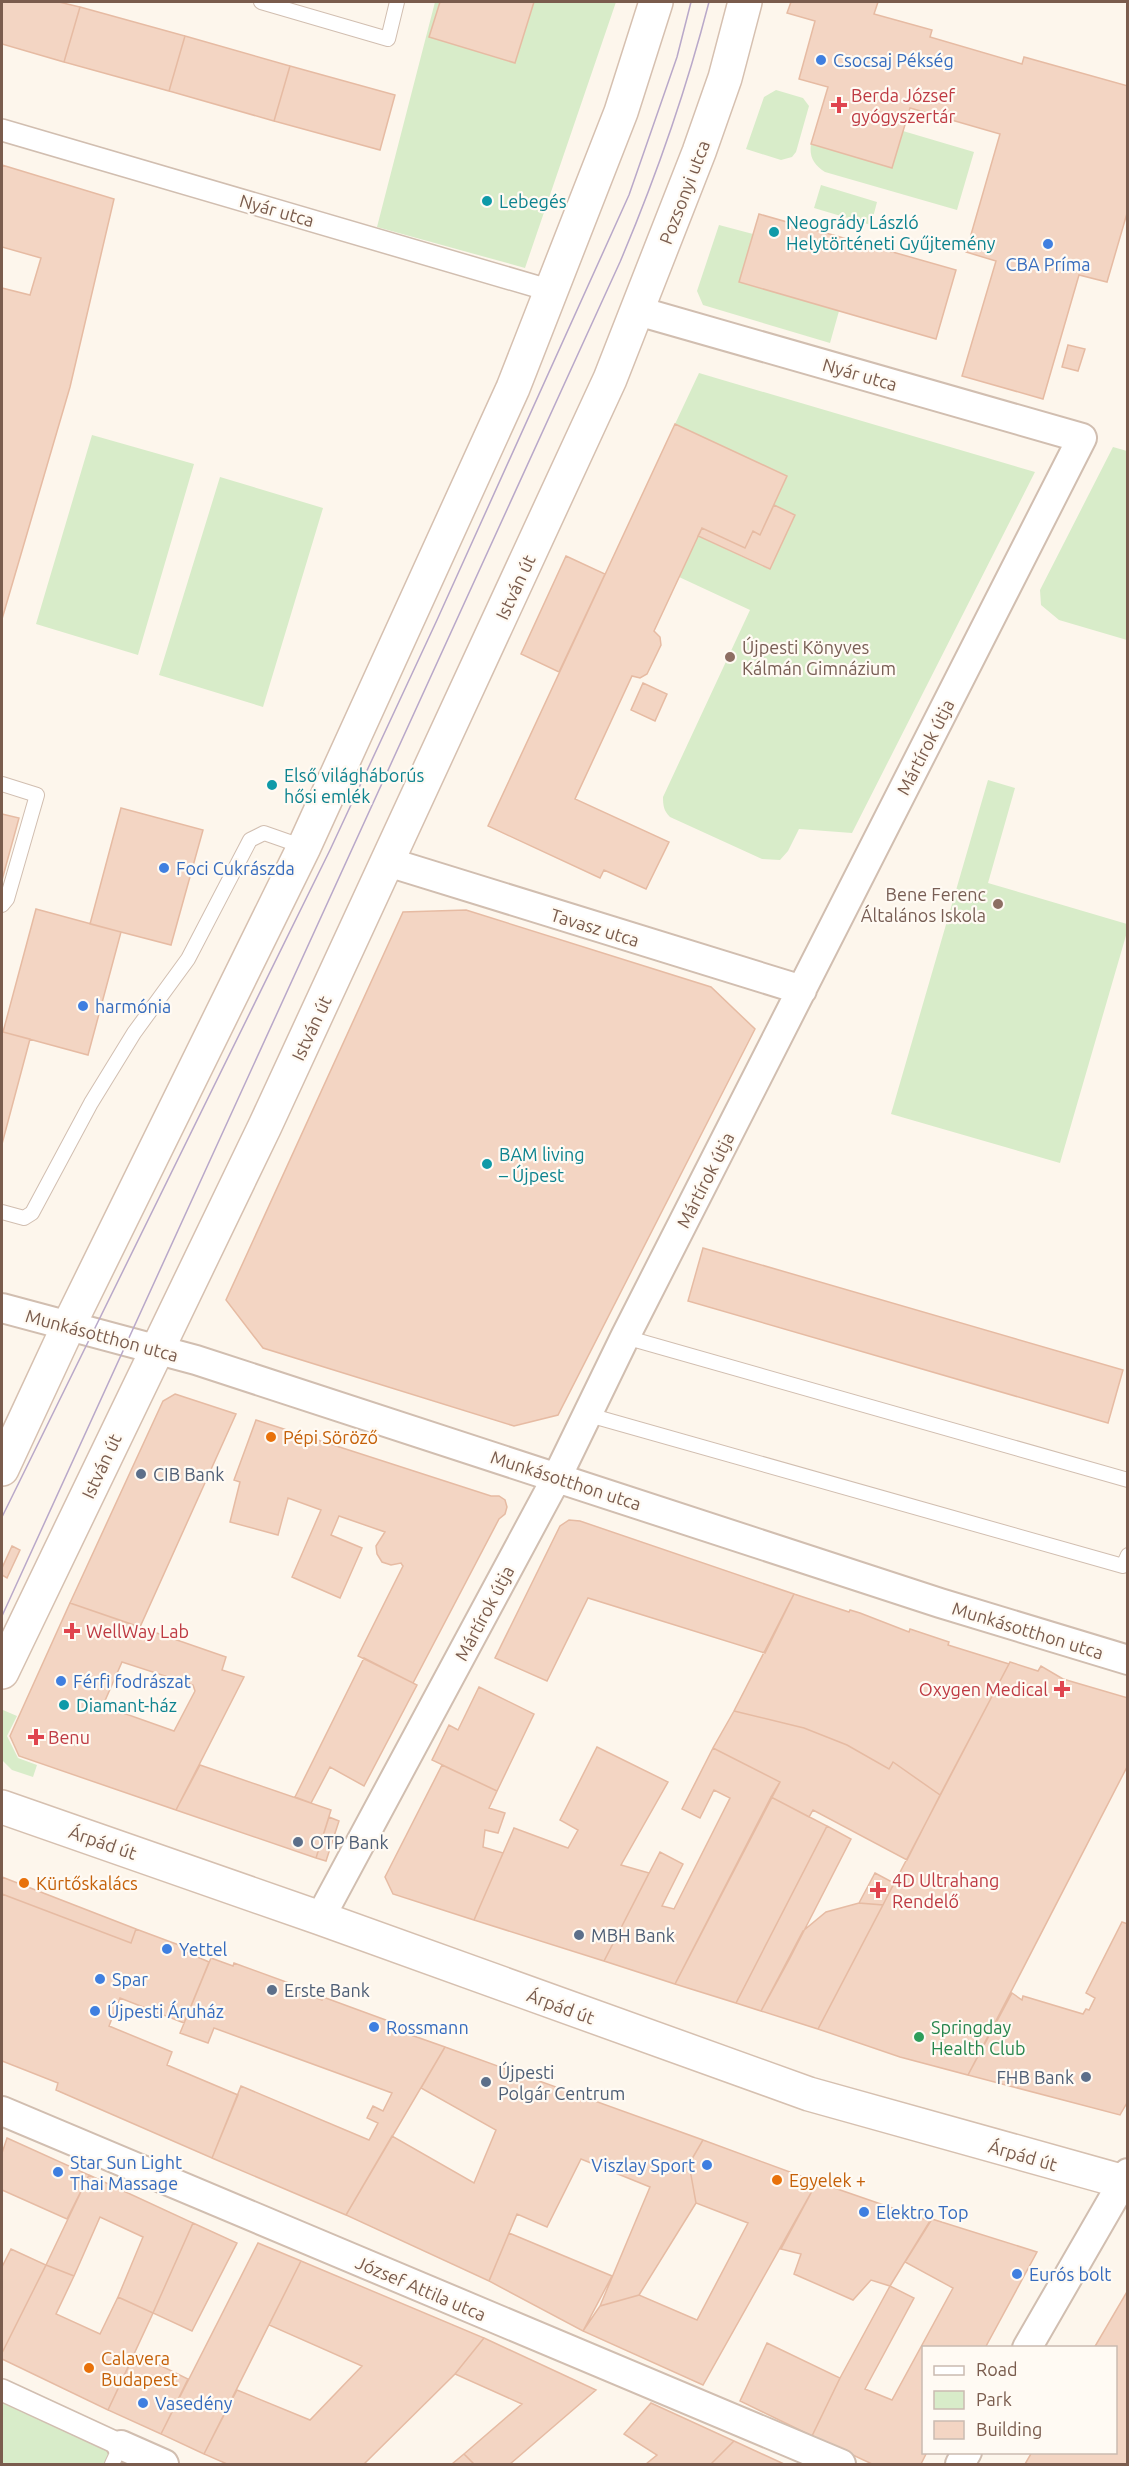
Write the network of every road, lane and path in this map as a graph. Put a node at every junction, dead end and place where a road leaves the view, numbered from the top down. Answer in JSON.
{"nodes":[{"id":1,"x":261,"y":2,"type":"edge"},
{"id":2,"x":398,"y":2,"type":"edge"},
{"id":3,"x":656,"y":2,"type":"edge"},
{"id":4,"x":745,"y":2,"type":"edge"},
{"id":5,"x":2,"y":130,"type":"edge"},
{"id":6,"x":552,"y":291,"type":"junction"},
{"id":7,"x":638,"y":311,"type":"junction"},
{"id":8,"x":610,"y":379,"type":"joint"},
{"id":9,"x":1082,"y":438,"type":"joint"},
{"id":10,"x":2,"y":784,"type":"edge"},
{"id":11,"x":304,"y":847,"type":"junction"},
{"id":12,"x":388,"y":862,"type":"junction"},
{"id":13,"x":2,"y":905,"type":"edge"},
{"id":14,"x":802,"y":990,"type":"junction"},
{"id":15,"x":2,"y":1212,"type":"edge"},
{"id":16,"x":2,"y":1308,"type":"edge"},
{"id":17,"x":68,"y":1327,"type":"junction"},
{"id":18,"x":625,"y":1337,"type":"junction"},
{"id":19,"x":156,"y":1349,"type":"junction"},
{"id":20,"x":589,"y":1415,"type":"junction"},
{"id":21,"x":2,"y":1469,"type":"edge"},
{"id":22,"x":558,"y":1477,"type":"junction"},
{"id":23,"x":1128,"y":1480,"type":"edge"},
{"id":24,"x":1128,"y":1555,"type":"edge"},
{"id":25,"x":1128,"y":1660,"type":"edge"},
{"id":26,"x":2,"y":1672,"type":"edge"},
{"id":27,"x":2,"y":1807,"type":"edge"},
{"id":28,"x":320,"y":1918,"type":"junction"},
{"id":29,"x":2,"y":2111,"type":"edge"},
{"id":30,"x":1126,"y":2179,"type":"edge"},
{"id":31,"x":1028,"y":2346,"type":"edge"},
{"id":32,"x":2,"y":2390,"type":"edge"},
{"id":33,"x":116,"y":2455,"type":"edge"},
{"id":34,"x":164,"y":2464,"type":"edge"},
{"id":35,"x":841,"y":2464,"type":"edge"}],
"edges":[{"from":1,"to":2,"type":"lane"},
{"from":3,"to":6,"type":"main road"},
{"from":4,"to":7,"type":"main road","name":"Pozsonyi utca"},
{"from":5,"to":6,"type":"street","name":"Nyár utca"},
{"from":6,"to":11,"type":"main road"},
{"from":7,"to":8,"type":"main road","name":"Pozsonyi utca"},
{"from":7,"to":9,"type":"street","name":"Nyár utca"},
{"from":8,"to":12,"type":"main road","name":"István út"},
{"from":9,"to":14,"type":"street","name":"Mártírok útja"},
{"from":10,"to":13,"type":"lane"},
{"from":11,"to":15,"type":"lane"},
{"from":11,"to":17,"type":"main road"},
{"from":12,"to":14,"type":"street","name":"Tavasz utca"},
{"from":12,"to":19,"type":"main road","name":"István út"},
{"from":14,"to":18,"type":"street","name":"Mártírok útja"},
{"from":16,"to":17,"type":"street","name":"Munkásotthon utca"},
{"from":17,"to":19,"type":"street","name":"Munkásotthon utca"},
{"from":17,"to":21,"type":"main road"},
{"from":18,"to":20,"type":"street","name":"Mártírok útja"},
{"from":18,"to":23,"type":"lane"},
{"from":19,"to":22,"type":"street","name":"Munkásotthon utca"},
{"from":19,"to":26,"type":"main road","name":"István út"},
{"from":20,"to":22,"type":"street","name":"Mártírok útja"},
{"from":20,"to":24,"type":"lane"},
{"from":22,"to":25,"type":"street","name":"Munkásotthon utca"},
{"from":22,"to":28,"type":"street","name":"Mártírok útja"},
{"from":27,"to":28,"type":"main road","name":"Árpád út"},
{"from":28,"to":30,"type":"main road","name":"Árpád út"},
{"from":29,"to":35,"type":"street","name":"József Attila utca"},
{"from":30,"to":31,"type":"street"},
{"from":32,"to":33,"type":"street"},
{"from":33,"to":34,"type":"street"}]}
